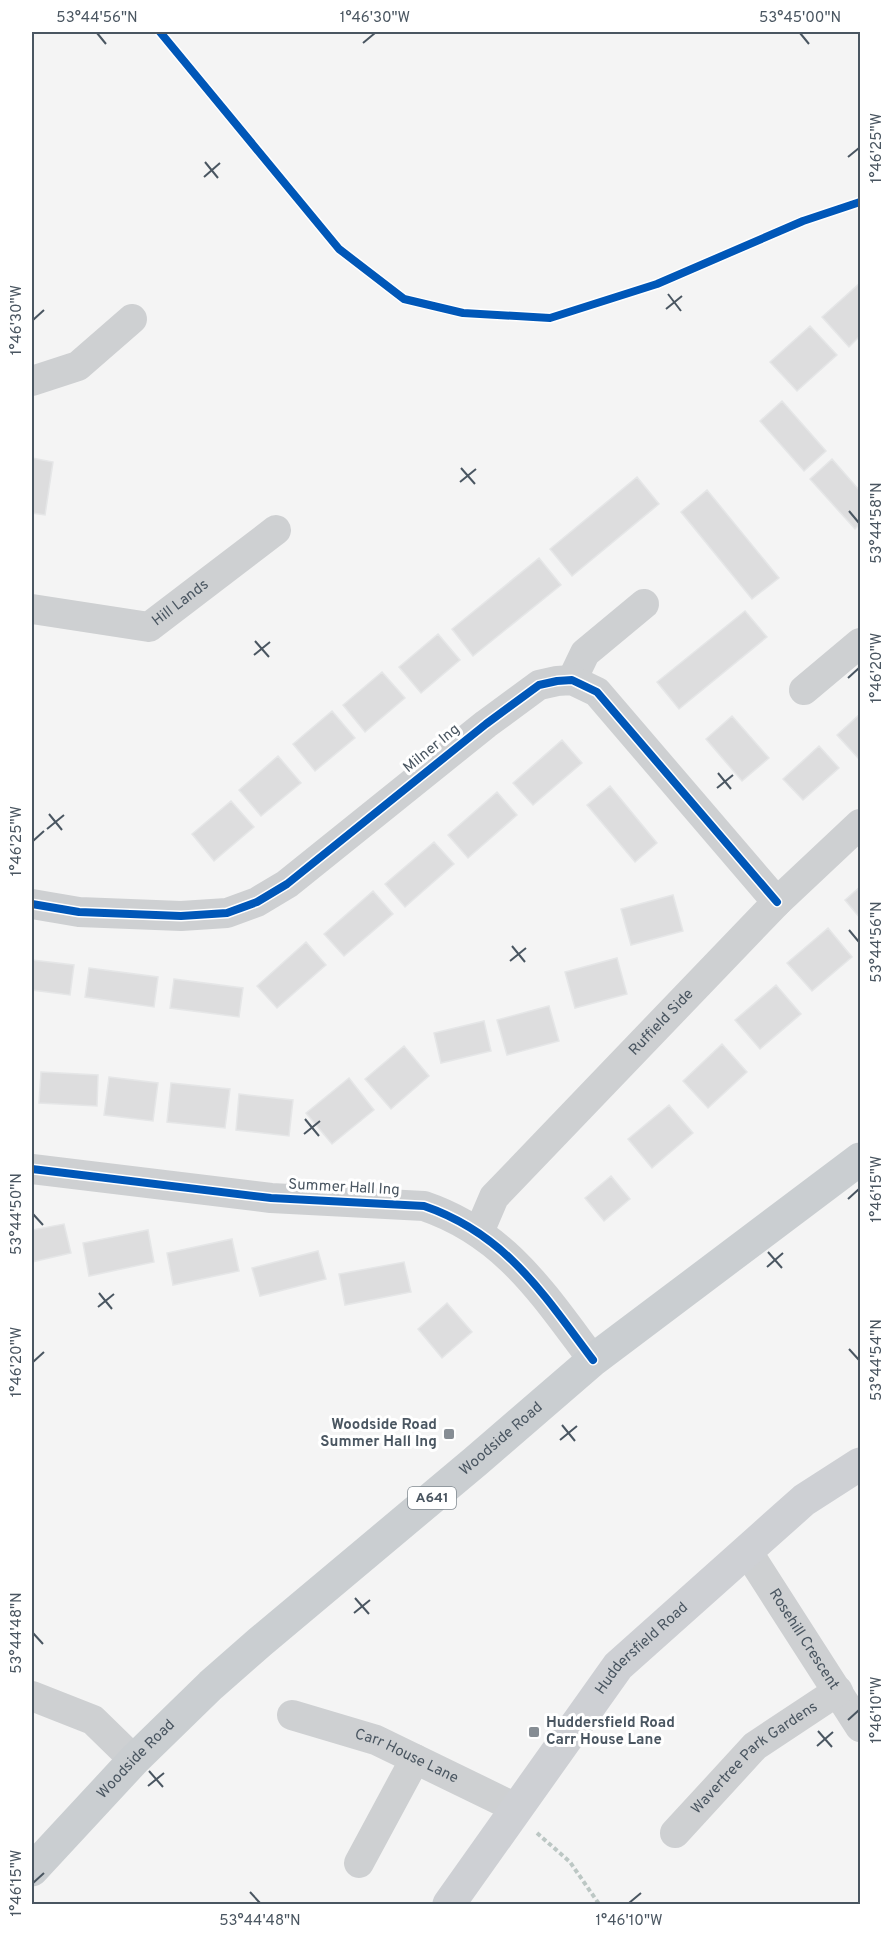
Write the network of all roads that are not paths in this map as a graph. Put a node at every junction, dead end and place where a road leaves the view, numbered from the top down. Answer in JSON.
{"nodes":[{"id":1,"x":132,"y":319,"type":"dead end"},
{"id":2,"x":32,"y":381,"type":"edge"},
{"id":3,"x":276,"y":530,"type":"dead end"},
{"id":4,"x":644,"y":604,"type":"dead end"},
{"id":5,"x":32,"y":609,"type":"edge"},
{"id":6,"x":861,"y":643,"type":"edge"},
{"id":7,"x":572,"y":680,"type":"junction"},
{"id":8,"x":804,"y":690,"type":"dead end"},
{"id":9,"x":861,"y":824,"type":"edge"},
{"id":10,"x":777,"y":902,"type":"junction"},
{"id":11,"x":32,"y":904,"type":"edge"},
{"id":12,"x":861,"y":1159,"type":"edge"},
{"id":13,"x":32,"y":1169,"type":"edge"},
{"id":14,"x":479,"y":1232,"type":"junction"},
{"id":15,"x":593,"y":1360,"type":"junction"},
{"id":16,"x":861,"y":1464,"type":"edge"},
{"id":17,"x":747,"y":1551,"type":"junction"},
{"id":18,"x":838,"y":1691,"type":"junction"},
{"id":19,"x":32,"y":1696,"type":"edge"},
{"id":20,"x":292,"y":1715,"type":"dead end"},
{"id":21,"x":861,"y":1727,"type":"edge"},
{"id":22,"x":415,"y":1759,"type":"junction"},
{"id":23,"x":134,"y":1760,"type":"junction"},
{"id":24,"x":513,"y":1813,"type":"junction"},
{"id":25,"x":675,"y":1833,"type":"dead end"},
{"id":26,"x":359,"y":1863,"type":"dead end"},
{"id":27,"x":32,"y":1870,"type":"edge"},
{"id":28,"x":449,"y":1905,"type":"edge"}],
"edges":[{"from":1,"to":2,"type":"street"},
{"from":3,"to":5,"type":"street","name":"Hill Lands"},
{"from":4,"to":7,"type":"street"},
{"from":6,"to":8,"type":"street"},
{"from":7,"to":10,"type":"street"},
{"from":7,"to":11,"type":"street","name":"Milner Ing"},
{"from":9,"to":10,"type":"street","name":"Ruffield Side"},
{"from":10,"to":14,"type":"street","name":"Ruffield Side"},
{"from":12,"to":15,"type":"main road","name":"Woodside Road","number":"A641"},
{"from":13,"to":14,"type":"street","name":"Summer Hall Ing"},
{"from":14,"to":15,"type":"street","name":"Summer Hall Ing"},
{"from":15,"to":23,"type":"main road","name":"Woodside Road","number":"A641"},
{"from":16,"to":17,"type":"main road","name":"Huddersfield Road"},
{"from":17,"to":18,"type":"street","name":"Rosehill Crescent"},
{"from":17,"to":24,"type":"main road","name":"Huddersfield Road"},
{"from":18,"to":21,"type":"street","name":"Rosehill Crescent"},
{"from":18,"to":25,"type":"street","name":"Wavertree Park Gardens"},
{"from":19,"to":23,"type":"street"},
{"from":20,"to":22,"type":"street","name":"Carr House Lane"},
{"from":22,"to":24,"type":"street","name":"Carr House Lane"},
{"from":22,"to":26,"type":"street"},
{"from":23,"to":27,"type":"main road","name":"Woodside Road","number":"A641"},
{"from":24,"to":28,"type":"main road","name":"Huddersfield Road"}]}
